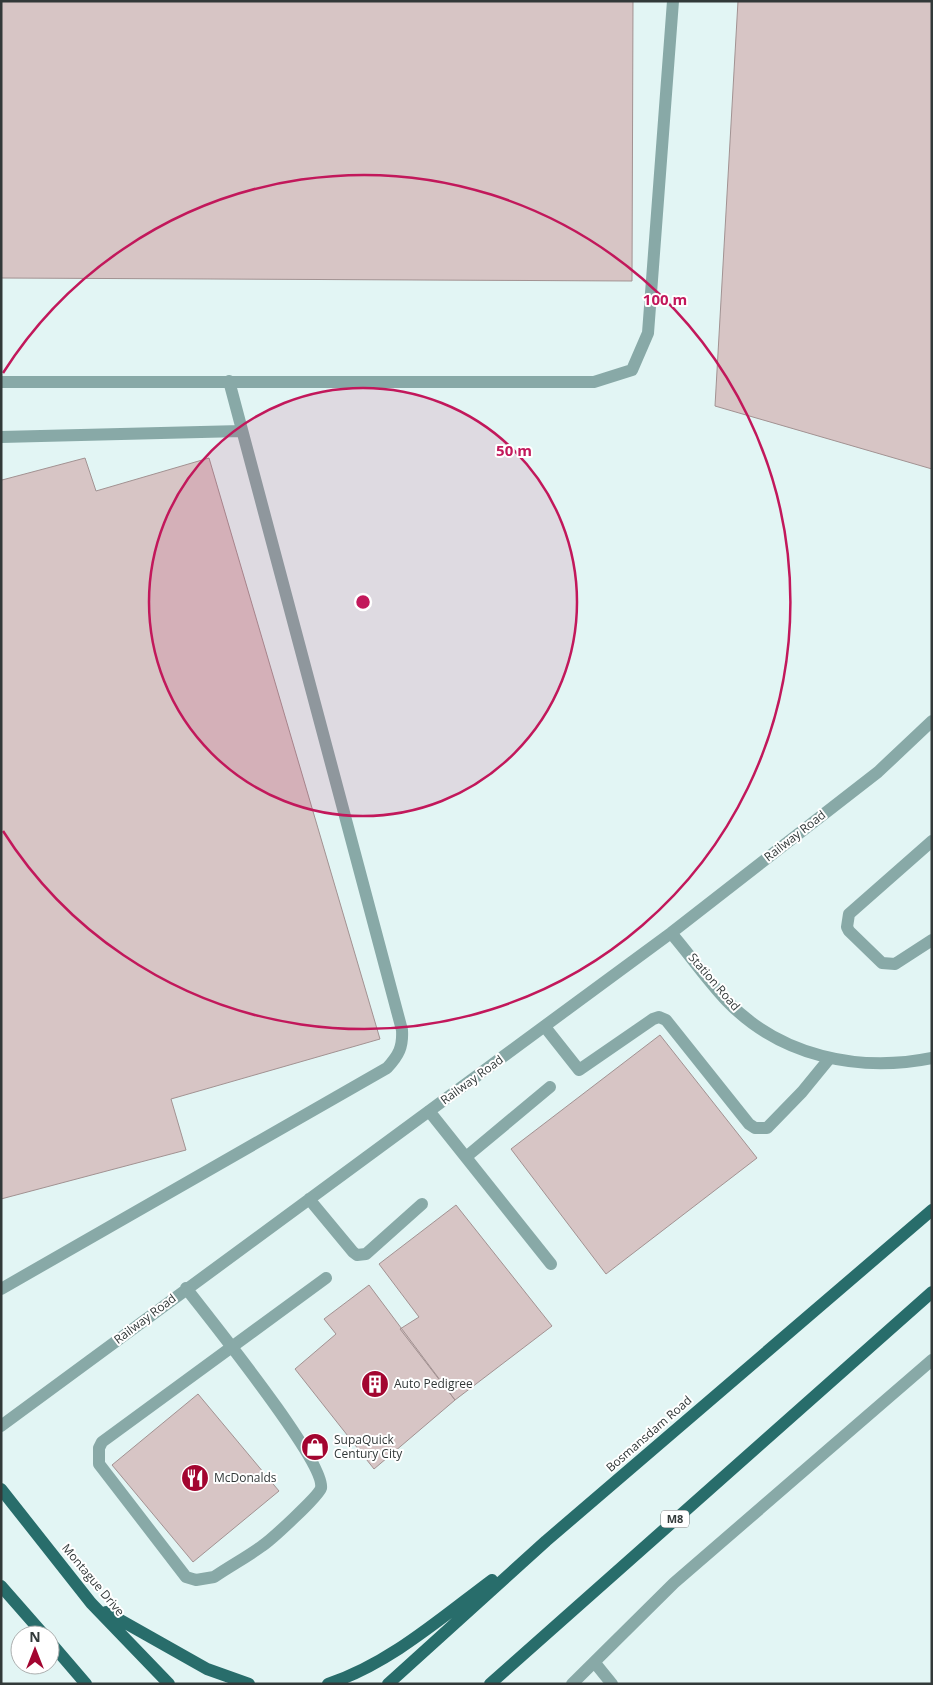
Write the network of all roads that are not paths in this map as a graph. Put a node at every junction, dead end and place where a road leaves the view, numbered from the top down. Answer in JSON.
{"nodes":[{"id":1,"x":673,"y":1,"type":"edge"},
{"id":2,"x":1,"y":382,"type":"edge"},
{"id":3,"x":229,"y":382,"type":"junction"},
{"id":4,"x":242,"y":431,"type":"junction"},
{"id":5,"x":1,"y":437,"type":"edge"},
{"id":6,"x":932,"y":721,"type":"edge"},
{"id":7,"x":932,"y":841,"type":"edge"},
{"id":8,"x":671,"y":933,"type":"junction"},
{"id":9,"x":932,"y":940,"type":"edge"},
{"id":10,"x":545,"y":1027,"type":"junction"},
{"id":11,"x":932,"y":1058,"type":"edge"},
{"id":12,"x":829,"y":1059,"type":"junction"},
{"id":13,"x":550,"y":1087,"type":"dead end"},
{"id":14,"x":429,"y":1111,"type":"junction"},
{"id":15,"x":466,"y":1157,"type":"junction"},
{"id":16,"x":309,"y":1198,"type":"junction"},
{"id":17,"x":422,"y":1204,"type":"dead end"},
{"id":18,"x":932,"y":1210,"type":"edge"},
{"id":19,"x":551,"y":1264,"type":"dead end"},
{"id":20,"x":326,"y":1278,"type":"dead end"},
{"id":21,"x":186,"y":1288,"type":"junction"},
{"id":22,"x":1,"y":1289,"type":"edge"},
{"id":23,"x":932,"y":1292,"type":"edge"},
{"id":24,"x":231,"y":1347,"type":"junction"},
{"id":25,"x":932,"y":1360,"type":"edge"},
{"id":26,"x":1,"y":1426,"type":"edge"},
{"id":27,"x":1,"y":1489,"type":"edge"},
{"id":28,"x":546,"y":1541,"type":"junction"},
{"id":29,"x":1,"y":1586,"type":"edge"},
{"id":30,"x":91,"y":1603,"type":"junction"},
{"id":31,"x":35,"y":1625,"type":"edge"},
{"id":32,"x":60,"y":1654,"type":"edge"},
{"id":33,"x":595,"y":1663,"type":"junction"},
{"id":34,"x":86,"y":1684,"type":"edge"},
{"id":35,"x":169,"y":1684,"type":"edge"},
{"id":36,"x":249,"y":1684,"type":"edge"},
{"id":37,"x":328,"y":1684,"type":"edge"},
{"id":38,"x":388,"y":1684,"type":"edge"},
{"id":39,"x":490,"y":1684,"type":"edge"},
{"id":40,"x":572,"y":1684,"type":"edge"},
{"id":41,"x":612,"y":1684,"type":"edge"}],
"edges":[{"from":1,"to":3,"type":"street"},
{"from":2,"to":3,"type":"street"},
{"from":3,"to":4,"type":"street"},
{"from":4,"to":5,"type":"street"},
{"from":4,"to":22,"type":"street"},
{"from":6,"to":8,"type":"street","name":"Railway Road"},
{"from":7,"to":9,"type":"street"},
{"from":8,"to":10,"type":"street","name":"Railway Road"},
{"from":8,"to":12,"type":"street","name":"Station Road"},
{"from":10,"to":12,"type":"street"},
{"from":10,"to":14,"type":"street","name":"Railway Road"},
{"from":11,"to":12,"type":"street","name":"Station Road"},
{"from":13,"to":15,"type":"street"},
{"from":14,"to":15,"type":"street"},
{"from":14,"to":16,"type":"street","name":"Railway Road"},
{"from":15,"to":19,"type":"street"},
{"from":16,"to":17,"type":"street"},
{"from":16,"to":21,"type":"street","name":"Railway Road"},
{"from":18,"to":28,"type":"main road","name":"Bosmansdam Road"},
{"from":20,"to":24,"type":"street"},
{"from":21,"to":24,"type":"street"},
{"from":21,"to":26,"type":"street","name":"Railway Road"},
{"from":23,"to":39,"type":"main road","number":"M8"},
{"from":24,"to":24,"type":"street"},
{"from":25,"to":33,"type":"street"},
{"from":27,"to":30,"type":"main road","name":"Montague Drive"},
{"from":28,"to":37,"type":"main road"},
{"from":28,"to":38,"type":"main road","name":"Bosmansdam Road"},
{"from":29,"to":31,"type":"main road"},
{"from":30,"to":35,"type":"main road","name":"Montague Drive"},
{"from":30,"to":36,"type":"main road"},
{"from":32,"to":34,"type":"main road"},
{"from":33,"to":40,"type":"street"},
{"from":33,"to":41,"type":"street"}]}
